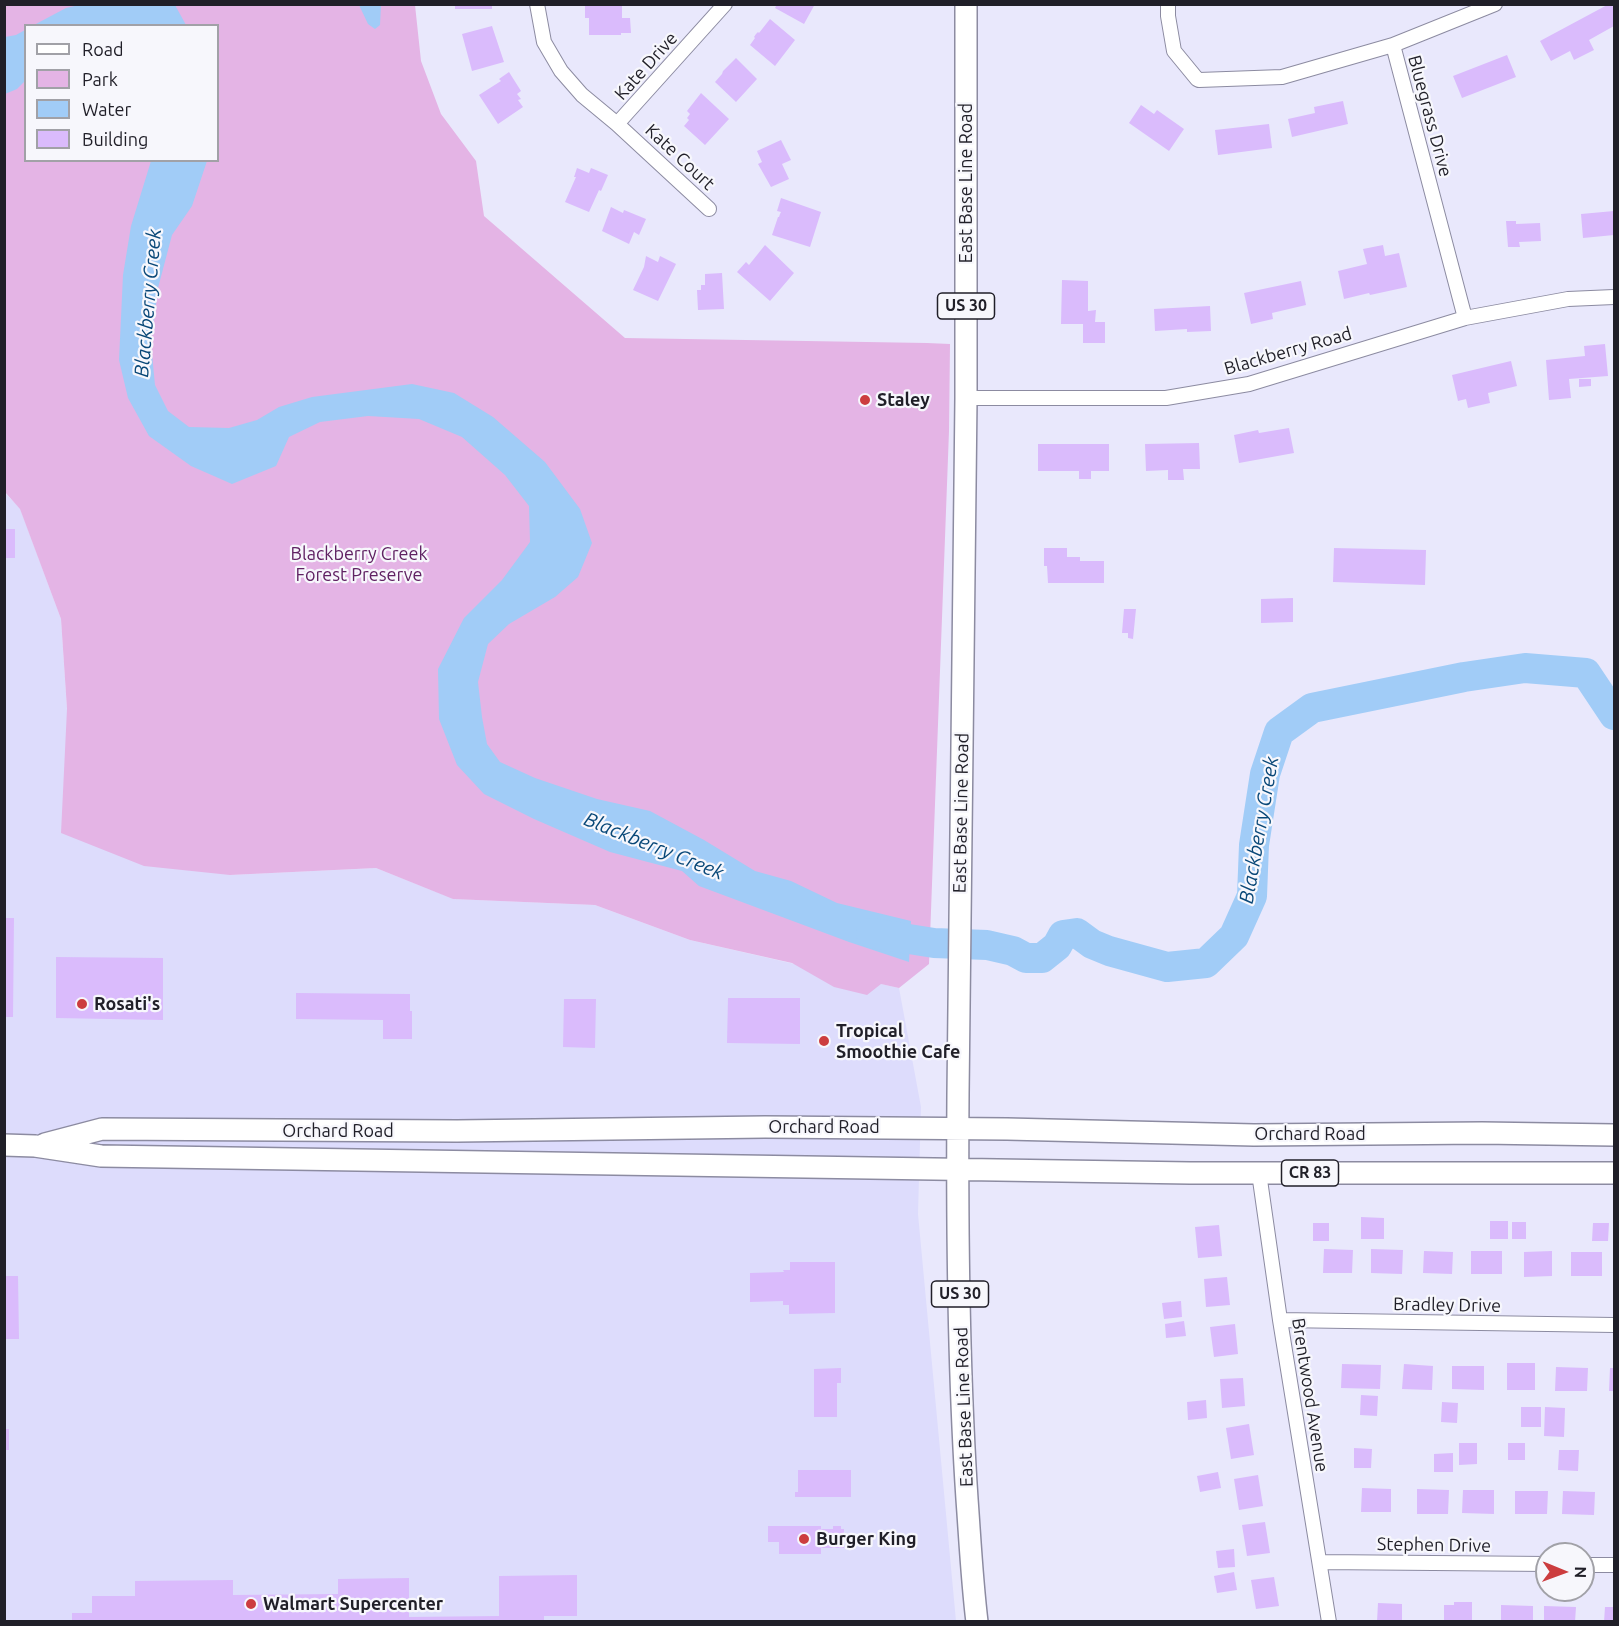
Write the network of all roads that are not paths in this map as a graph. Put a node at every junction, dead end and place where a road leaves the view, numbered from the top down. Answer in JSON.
{"nodes":[{"id":1,"x":537,"y":4,"type":"edge"},
{"id":2,"x":725,"y":4,"type":"edge"},
{"id":3,"x":966,"y":4,"type":"edge"},
{"id":4,"x":1168,"y":4,"type":"edge"},
{"id":5,"x":1495,"y":4,"type":"edge"},
{"id":6,"x":1393,"y":45,"type":"junction"},
{"id":7,"x":622,"y":128,"type":"junction"},
{"id":8,"x":709,"y":209,"type":"dead end"},
{"id":9,"x":1614,"y":297,"type":"edge"},
{"id":10,"x":1466,"y":318,"type":"junction"},
{"id":11,"x":966,"y":398,"type":"junction"},
{"id":12,"x":957,"y":1128,"type":"junction"},
{"id":13,"x":1614,"y":1135,"type":"edge"},
{"id":14,"x":4,"y":1145,"type":"edge"},
{"id":15,"x":35,"y":1146,"type":"junction"},
{"id":16,"x":958,"y":1169,"type":"junction"},
{"id":17,"x":1259,"y":1173,"type":"junction"},
{"id":18,"x":1614,"y":1173,"type":"edge"},
{"id":19,"x":1280,"y":1320,"type":"junction"},
{"id":20,"x":1614,"y":1325,"type":"edge"},
{"id":21,"x":1320,"y":1562,"type":"junction"},
{"id":22,"x":1535,"y":1564,"type":"edge"},
{"id":23,"x":1595,"y":1564,"type":"edge"},
{"id":24,"x":1614,"y":1565,"type":"edge"},
{"id":25,"x":977,"y":1622,"type":"edge"},
{"id":26,"x":1329,"y":1622,"type":"edge"}],
"edges":[{"from":1,"to":7,"type":"street","name":"Kate Court"},
{"from":2,"to":7,"type":"street","name":"Kate Drive"},
{"from":3,"to":11,"type":"main road","name":"East Base Line Road","number":"US 30"},
{"from":4,"to":6,"type":"street","name":"Bluegrass Drive"},
{"from":5,"to":6,"type":"street"},
{"from":6,"to":10,"type":"street","name":"Bluegrass Drive"},
{"from":7,"to":8,"type":"street","name":"Kate Court"},
{"from":9,"to":10,"type":"street","name":"Blackberry Road"},
{"from":10,"to":11,"type":"street","name":"Blackberry Road"},
{"from":11,"to":12,"type":"main road","name":"East Base Line Road","number":"US 30"},
{"from":12,"to":13,"type":"main road","name":"Orchard Road","number":"CR 83"},
{"from":12,"to":15,"type":"main road","name":"Orchard Road"},
{"from":12,"to":16,"type":"main road","name":"East Base Line Road","number":"US 30"},
{"from":14,"to":15,"type":"main road","name":"Orchard Road"},
{"from":15,"to":16,"type":"main road","name":"Orchard Road"},
{"from":16,"to":17,"type":"main road","name":"Orchard Road","number":"CR 83"},
{"from":16,"to":25,"type":"main road","name":"East Base Line Road","number":"US 30"},
{"from":17,"to":18,"type":"main road","name":"Orchard Road","number":"CR 83"},
{"from":17,"to":19,"type":"street","name":"Brentwood Avenue"},
{"from":19,"to":20,"type":"street","name":"Bradley Drive"},
{"from":19,"to":21,"type":"street","name":"Brentwood Avenue"},
{"from":21,"to":22,"type":"street","name":"Stephen Drive"},
{"from":21,"to":26,"type":"street","name":"Brentwood Avenue"},
{"from":23,"to":24,"type":"street"}]}
